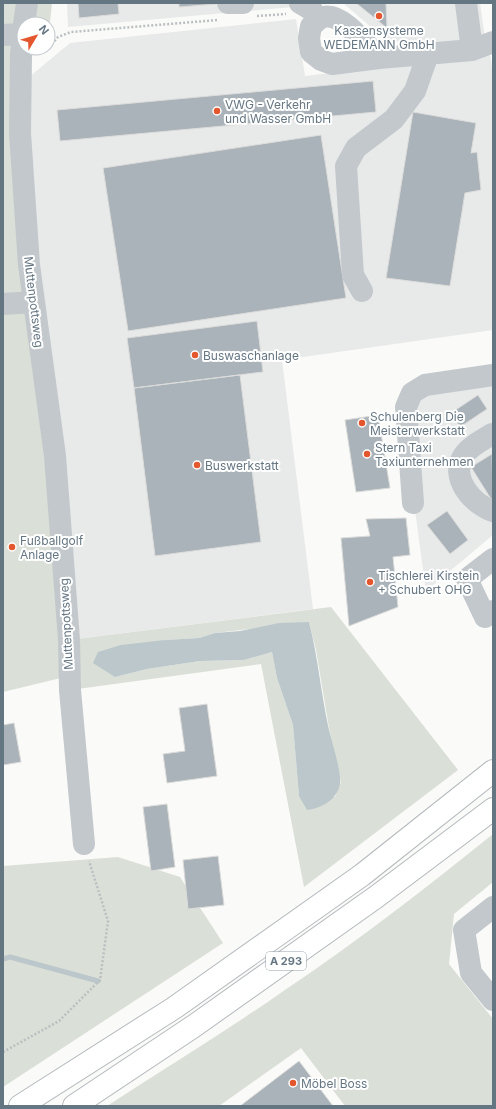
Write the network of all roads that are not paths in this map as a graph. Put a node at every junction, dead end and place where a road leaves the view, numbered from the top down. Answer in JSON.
{"nodes":[{"id":1,"x":26,"y":3,"type":"edge"},
{"id":2,"x":300,"y":3,"type":"edge"},
{"id":3,"x":466,"y":3,"type":"edge"},
{"id":4,"x":248,"y":10,"type":"edge"},
{"id":5,"x":225,"y":11,"type":"edge"},
{"id":6,"x":23,"y":16,"type":"edge"},
{"id":7,"x":314,"y":24,"type":"junction"},
{"id":8,"x":493,"y":42,"type":"edge"},
{"id":9,"x":472,"y":50,"type":"junction"},
{"id":10,"x":428,"y":54,"type":"junction"},
{"id":11,"x":19,"y":56,"type":"edge"},
{"id":12,"x":379,"y":58,"type":"junction"},
{"id":13,"x":362,"y":291,"type":"dead end"},
{"id":14,"x":33,"y":302,"type":"junction"},
{"id":15,"x":3,"y":304,"type":"edge"},
{"id":16,"x":493,"y":375,"type":"edge"},
{"id":17,"x":492,"y":434,"type":"dead end"},
{"id":18,"x":413,"y":503,"type":"dead end"},
{"id":19,"x":493,"y":511,"type":"edge"},
{"id":20,"x":493,"y":559,"type":"edge"},
{"id":21,"x":493,"y":611,"type":"edge"},
{"id":22,"x":493,"y":771,"type":"edge"},
{"id":23,"x":493,"y":809,"type":"edge"},
{"id":24,"x":84,"y":844,"type":"road end"},
{"id":25,"x":493,"y":907,"type":"edge"},
{"id":26,"x":493,"y":1000,"type":"edge"},
{"id":27,"x":20,"y":1106,"type":"edge"},
{"id":28,"x":74,"y":1106,"type":"edge"}],
"edges":[{"from":1,"to":6,"type":"street","name":"Muttenpottsweg"},
{"from":2,"to":7,"type":"street"},
{"from":3,"to":9,"type":"street"},
{"from":4,"to":5,"type":"street"},
{"from":7,"to":12,"type":"street"},
{"from":7,"to":12,"type":"street"},
{"from":8,"to":9,"type":"street"},
{"from":9,"to":10,"type":"street"},
{"from":10,"to":12,"type":"street"},
{"from":10,"to":13,"type":"street"},
{"from":11,"to":14,"type":"street","name":"Muttenpottsweg"},
{"from":14,"to":15,"type":"street"},
{"from":14,"to":24,"type":"street","name":"Muttenpottsweg"},
{"from":16,"to":18,"type":"street"},
{"from":17,"to":19,"type":"street"},
{"from":20,"to":21,"type":"street"},
{"from":22,"to":27,"type":"highway","number":"A 293"},
{"from":23,"to":28,"type":"highway","number":"A 293"},
{"from":25,"to":26,"type":"street"}]}
